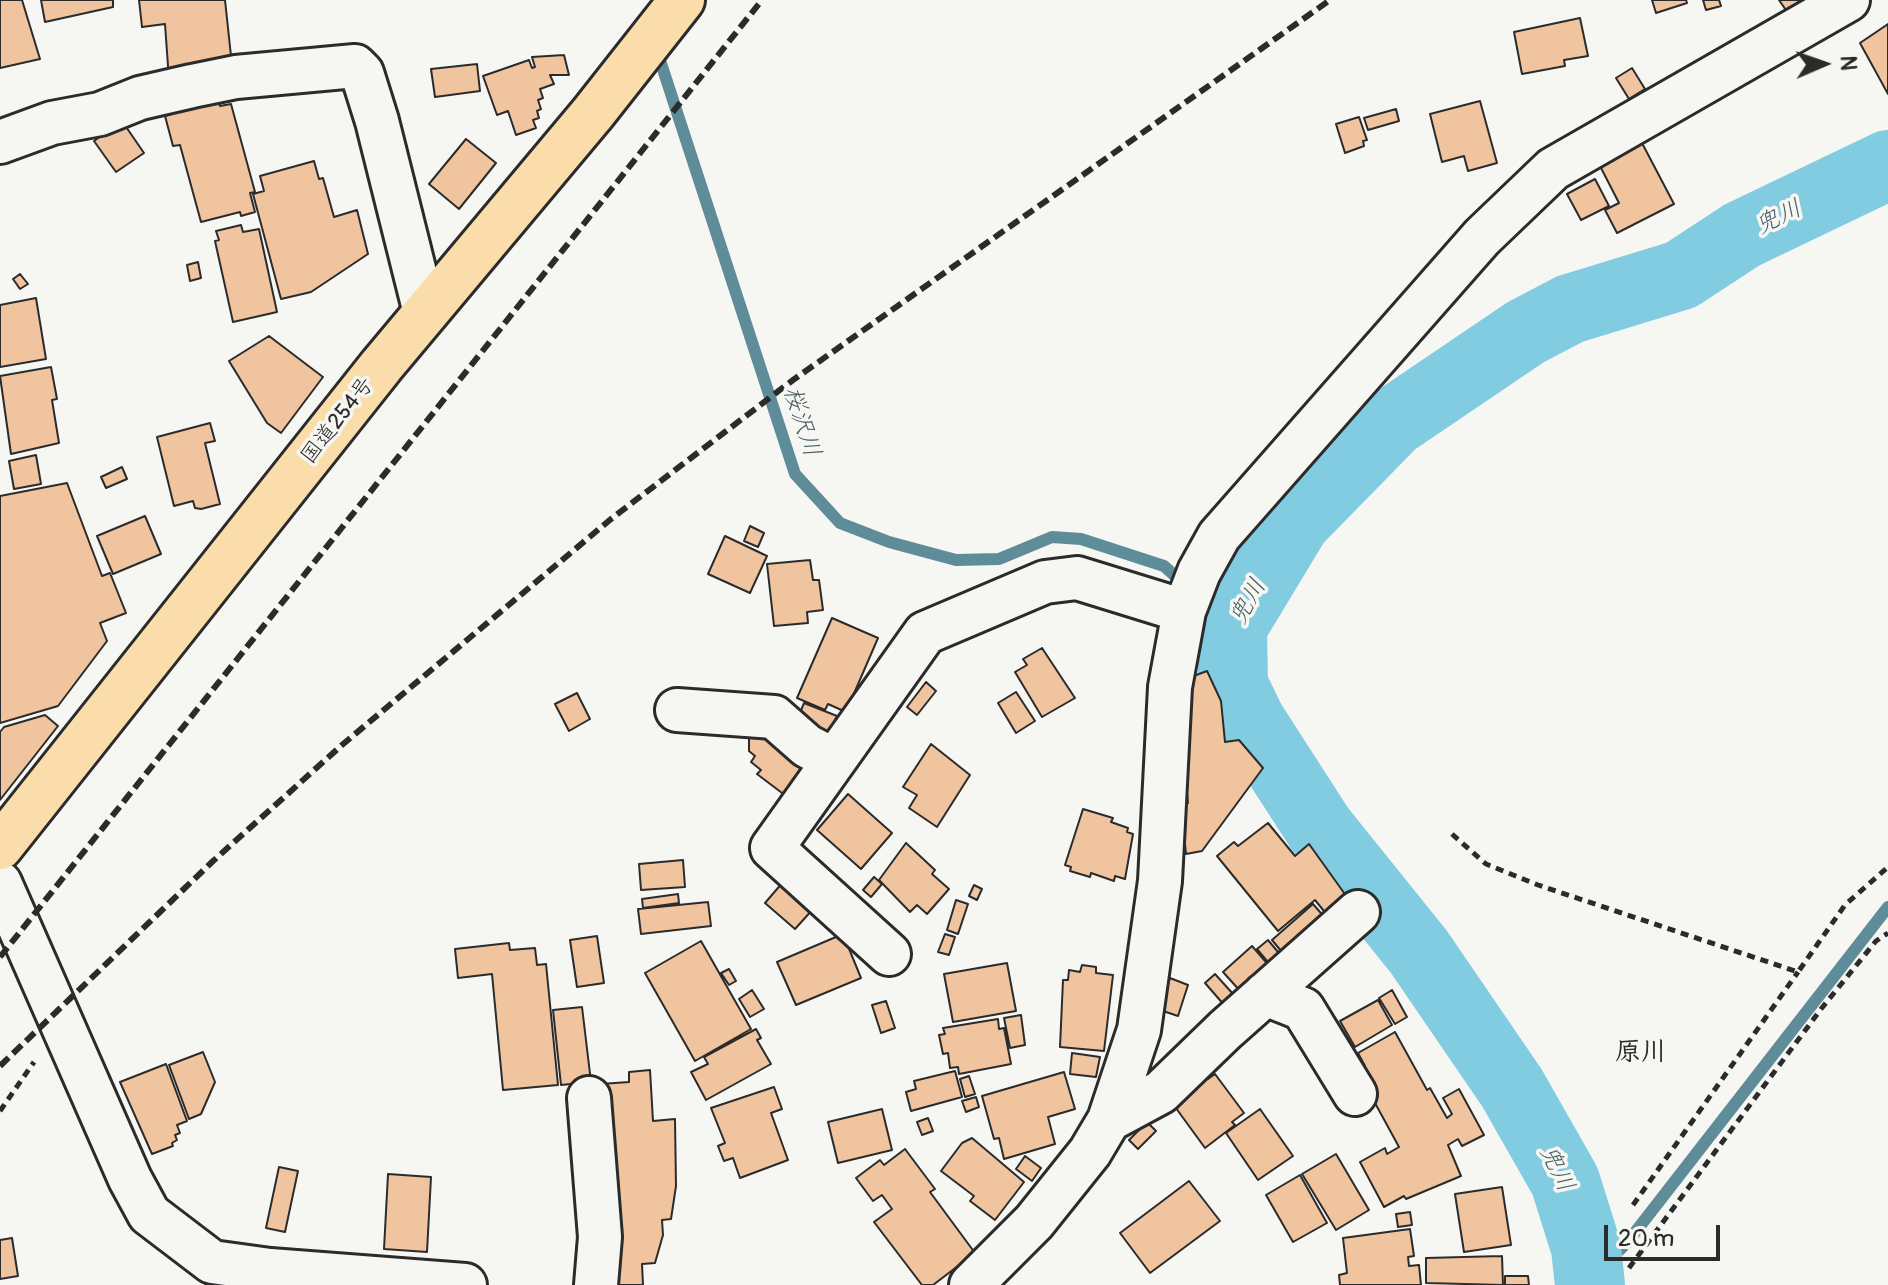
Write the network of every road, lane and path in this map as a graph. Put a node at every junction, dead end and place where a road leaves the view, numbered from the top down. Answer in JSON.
{"nodes":[{"id":1,"x":682,"y":0,"type":"edge"},
{"id":2,"x":1848,"y":0,"type":"edge"},
{"id":3,"x":0,"y":142,"type":"edge"},
{"id":4,"x":425,"y":313,"type":"junction"},
{"id":5,"x":1190,"y":595,"type":"junction"},
{"id":6,"x":677,"y":710,"type":"dead end"},
{"id":7,"x":832,"y":759,"type":"junction"},
{"id":8,"x":1452,"y":834,"type":"dead end"},
{"id":9,"x":0,"y":847,"type":"edge"},
{"id":10,"x":1888,"y":867,"type":"edge"},
{"id":11,"x":0,"y":883,"type":"edge"},
{"id":12,"x":1358,"y":912,"type":"dead end"},
{"id":13,"x":1888,"y":933,"type":"edge"},
{"id":14,"x":889,"y":954,"type":"dead end"},
{"id":15,"x":1798,"y":972,"type":"junction"},
{"id":16,"x":1265,"y":994,"type":"junction"},
{"id":17,"x":65,"y":1029,"type":"junction"},
{"id":18,"x":1355,"y":1094,"type":"dead end"},
{"id":19,"x":589,"y":1098,"type":"dead end"},
{"id":20,"x":0,"y":1111,"type":"edge"},
{"id":21,"x":1109,"y":1120,"type":"junction"},
{"id":22,"x":1633,"y":1205,"type":"dead end"},
{"id":23,"x":1629,"y":1268,"type":"dead end"},
{"id":24,"x":465,"y":1285,"type":"edge"},
{"id":25,"x":596,"y":1285,"type":"edge"},
{"id":26,"x":971,"y":1285,"type":"edge"}],
"edges":[{"from":1,"to":4,"type":"highway","name":"国道254号"},
{"from":2,"to":5,"type":"street"},
{"from":3,"to":4,"type":"street"},
{"from":4,"to":9,"type":"highway","name":"国道254号"},
{"from":5,"to":7,"type":"street"},
{"from":5,"to":21,"type":"street"},
{"from":6,"to":7,"type":"street"},
{"from":7,"to":14,"type":"street"},
{"from":8,"to":15,"type":"path"},
{"from":10,"to":15,"type":"path"},
{"from":11,"to":17,"type":"street"},
{"from":12,"to":16,"type":"street"},
{"from":13,"to":23,"type":"path"},
{"from":15,"to":22,"type":"path"},
{"from":16,"to":18,"type":"street"},
{"from":16,"to":21,"type":"street"},
{"from":17,"to":20,"type":"path"},
{"from":17,"to":24,"type":"street"},
{"from":19,"to":25,"type":"street"},
{"from":21,"to":26,"type":"street"}]}
